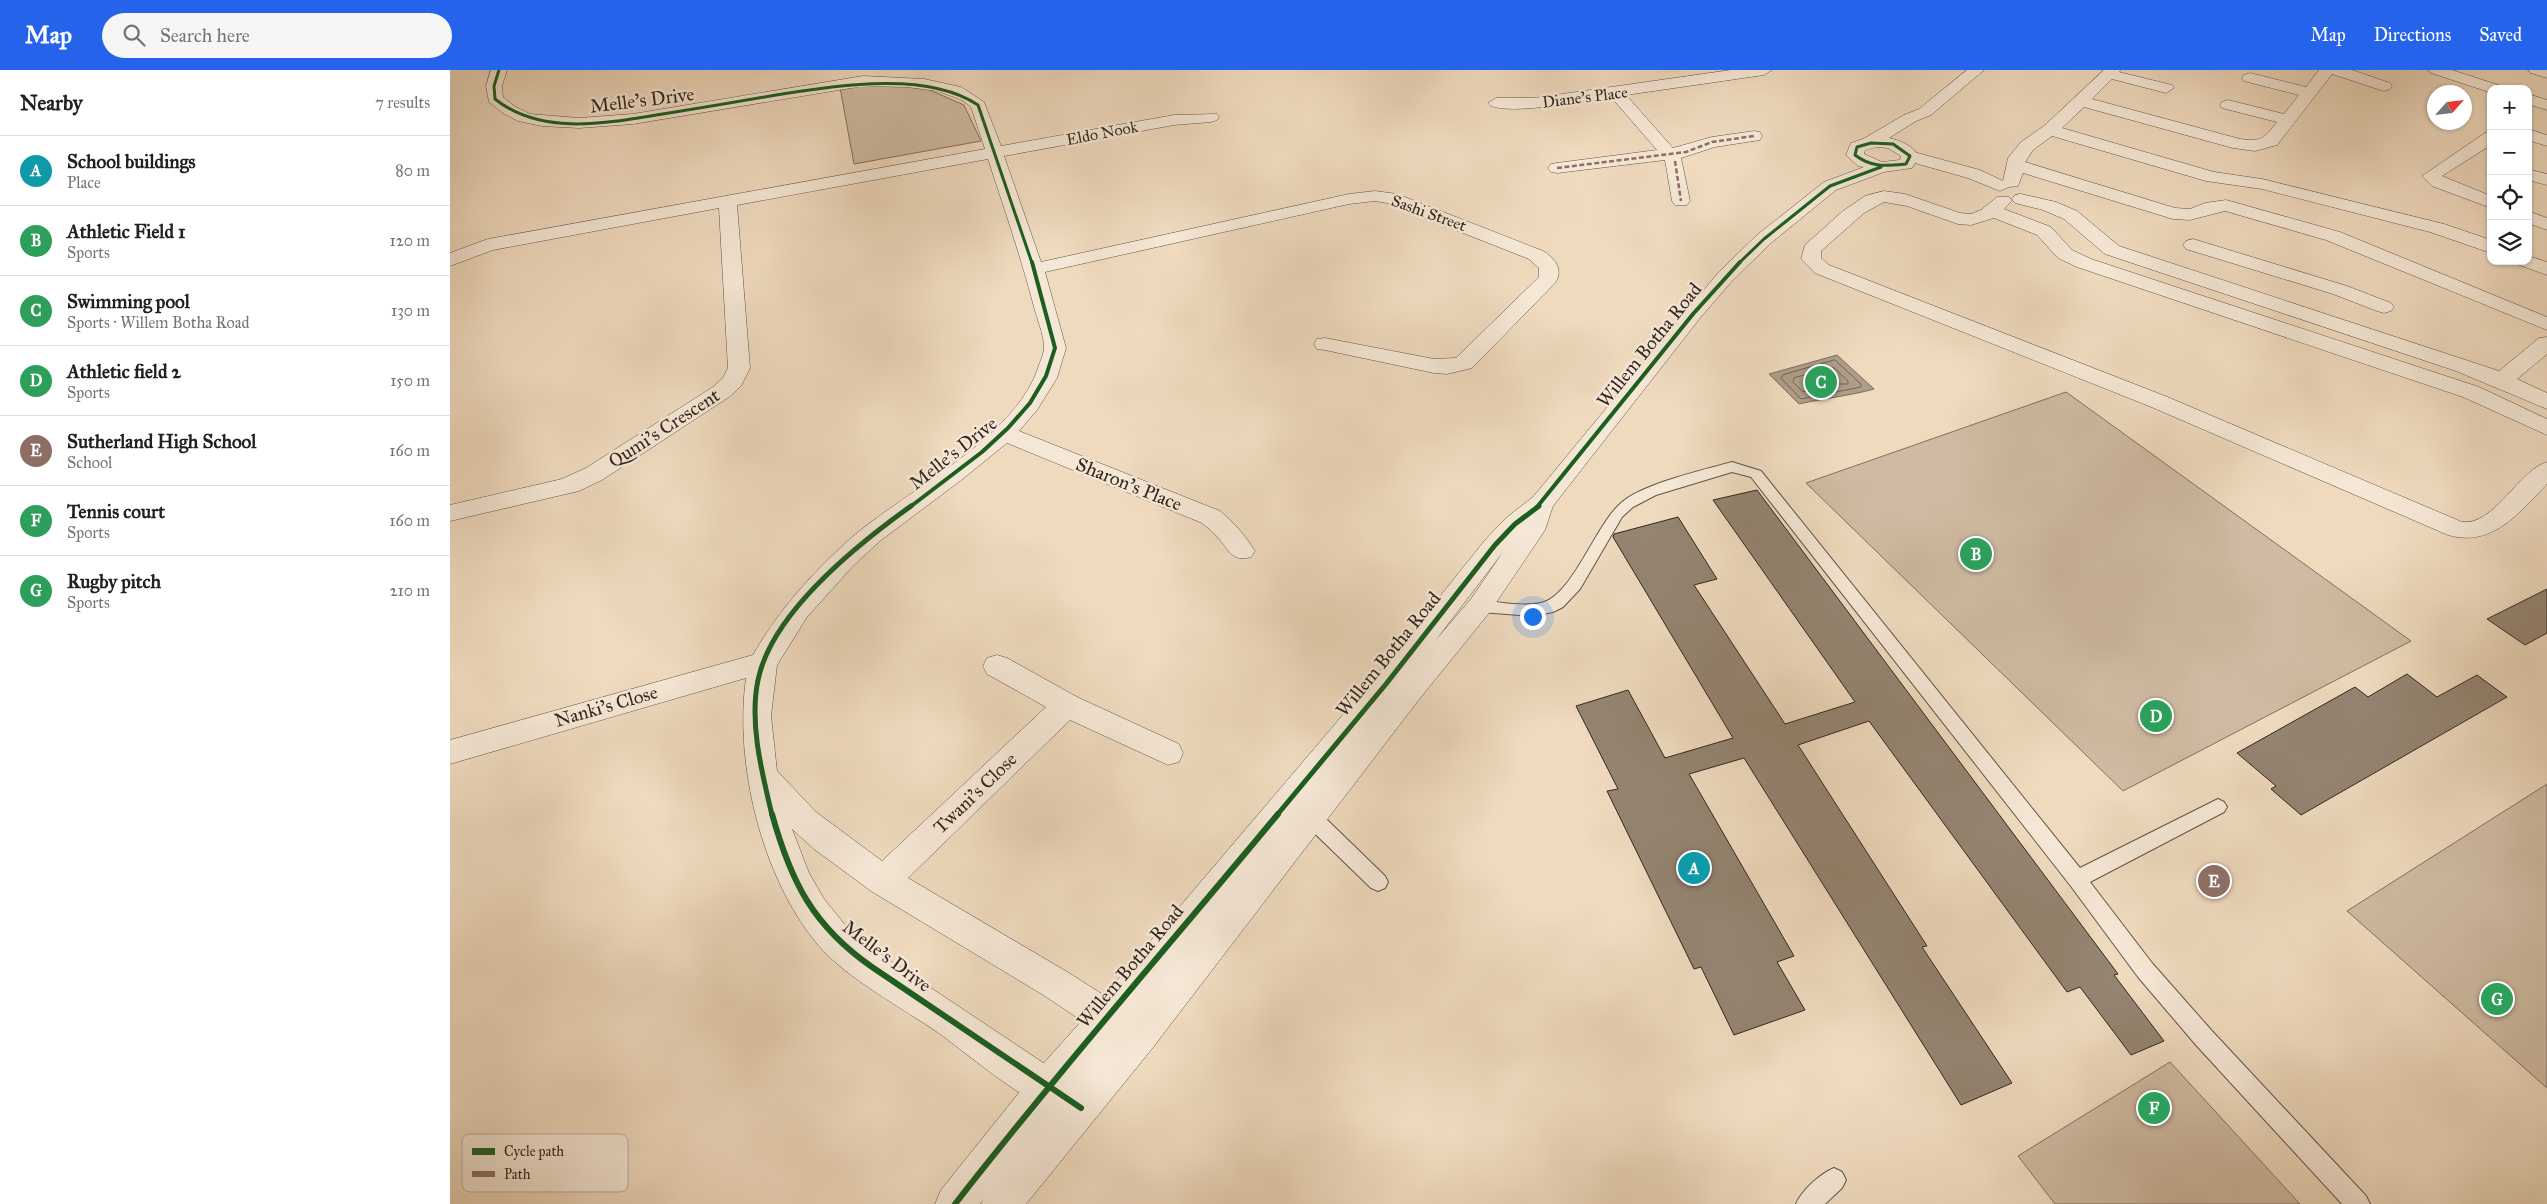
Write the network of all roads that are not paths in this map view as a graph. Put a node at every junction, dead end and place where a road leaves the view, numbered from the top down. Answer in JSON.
{"nodes":[{"id":1,"x":499,"y":70,"type":"edge"},
{"id":2,"x":1764,"y":70,"type":"edge"},
{"id":3,"x":1976,"y":70,"type":"edge"},
{"id":4,"x":2326,"y":70,"type":"edge"},
{"id":5,"x":2337,"y":70,"type":"edge"},
{"id":6,"x":2436,"y":70,"type":"edge"},
{"id":7,"x":2536,"y":70,"type":"edge"},
{"id":8,"x":2111,"y":72,"type":"edge"},
{"id":9,"x":2547,"y":73,"type":"edge"},
{"id":10,"x":944,"y":75,"type":"dead end"},
{"id":11,"x":2250,"y":78,"type":"dead end"},
{"id":12,"x":927,"y":85,"type":"junction"},
{"id":13,"x":2384,"y":86,"type":"dead end"},
{"id":14,"x":2487,"y":86,"type":"edge"},
{"id":15,"x":2166,"y":88,"type":"dead end"},
{"id":16,"x":2308,"y":92,"type":"junction"},
{"id":17,"x":1616,"y":93,"type":"junction"},
{"id":18,"x":2532,"y":100,"type":"edge"},
{"id":19,"x":2080,"y":101,"type":"junction"},
{"id":20,"x":1496,"y":103,"type":"dead end"},
{"id":21,"x":2228,"y":105,"type":"dead end"},
{"id":22,"x":2547,"y":105,"type":"edge"},
{"id":23,"x":1925,"y":112,"type":"junction"},
{"id":24,"x":1211,"y":117,"type":"dead end"},
{"id":25,"x":2288,"y":120,"type":"junction"},
{"id":26,"x":2050,"y":130,"type":"junction"},
{"id":27,"x":2532,"y":135,"type":"edge"},
{"id":28,"x":1754,"y":136,"type":"dead end"},
{"id":29,"x":2487,"y":140,"type":"edge"},
{"id":30,"x":2547,"y":141,"type":"edge"},
{"id":31,"x":1869,"y":143,"type":"junction"},
{"id":32,"x":2467,"y":152,"type":"junction"},
{"id":33,"x":994,"y":154,"type":"junction"},
{"id":34,"x":1855,"y":155,"type":"junction"},
{"id":35,"x":1672,"y":158,"type":"junction"},
{"id":36,"x":1905,"y":158,"type":"junction"},
{"id":37,"x":2487,"y":159,"type":"edge"},
{"id":38,"x":2015,"y":165,"type":"junction"},
{"id":39,"x":1951,"y":166,"type":"junction"},
{"id":40,"x":1881,"y":167,"type":"junction"},
{"id":41,"x":1557,"y":168,"type":"dead end"},
{"id":42,"x":2531,"y":175,"type":"edge"},
{"id":43,"x":1934,"y":179,"type":"junction"},
{"id":44,"x":2547,"y":180,"type":"edge"},
{"id":45,"x":1830,"y":186,"type":"junction"},
{"id":46,"x":2002,"y":196,"type":"junction"},
{"id":47,"x":1681,"y":201,"type":"dead end"},
{"id":48,"x":728,"y":202,"type":"junction"},
{"id":49,"x":2487,"y":202,"type":"edge"},
{"id":50,"x":2532,"y":218,"type":"edge"},
{"id":51,"x":2547,"y":224,"type":"edge"},
{"id":52,"x":2193,"y":245,"type":"dead end"},
{"id":53,"x":2487,"y":247,"type":"edge"},
{"id":54,"x":450,"y":260,"type":"edge"},
{"id":55,"x":2532,"y":264,"type":"edge"},
{"id":56,"x":1034,"y":269,"type":"junction"},
{"id":57,"x":2547,"y":270,"type":"edge"},
{"id":58,"x":2305,"y":279,"type":"junction"},
{"id":59,"x":2208,"y":281,"type":"junction"},
{"id":60,"x":2197,"y":301,"type":"junction"},
{"id":61,"x":2384,"y":307,"type":"dead end"},
{"id":62,"x":2289,"y":309,"type":"junction"},
{"id":63,"x":2547,"y":324,"type":"edge"},
{"id":64,"x":2547,"y":343,"type":"edge"},
{"id":65,"x":1325,"y":344,"type":"dead end"},
{"id":66,"x":2502,"y":380,"type":"junction"},
{"id":67,"x":2547,"y":402,"type":"edge"},
{"id":68,"x":2547,"y":428,"type":"edge"},
{"id":69,"x":1005,"y":434,"type":"junction"},
{"id":70,"x":2547,"y":470,"type":"edge"},
{"id":71,"x":1542,"y":503,"type":"junction"},
{"id":72,"x":450,"y":513,"type":"edge"},
{"id":73,"x":1242,"y":551,"type":"dead end"},
{"id":74,"x":1480,"y":606,"type":"junction"},
{"id":75,"x":763,"y":663,"type":"junction"},
{"id":76,"x":998,"y":666,"type":"dead end"},
{"id":77,"x":1067,"y":705,"type":"junction"},
{"id":78,"x":450,"y":752,"type":"edge"},
{"id":79,"x":1168,"y":753,"type":"dead end"},
{"id":80,"x":762,"y":774,"type":"junction"},
{"id":81,"x":2218,"y":807,"type":"dead end"},
{"id":82,"x":1311,"y":817,"type":"junction"},
{"id":83,"x":2078,"y":879,"type":"junction"},
{"id":84,"x":883,"y":881,"type":"junction"},
{"id":85,"x":1378,"y":882,"type":"dead end"},
{"id":86,"x":1108,"y":1018,"type":"junction"},
{"id":87,"x":1138,"y":1038,"type":"junction"},
{"id":88,"x":1047,"y":1087,"type":"junction"},
{"id":89,"x":1081,"y":1108,"type":"junction"},
{"id":90,"x":1834,"y":1180,"type":"dead end"},
{"id":91,"x":955,"y":1204,"type":"edge"},
{"id":92,"x":1001,"y":1204,"type":"edge"},
{"id":93,"x":1808,"y":1204,"type":"edge"},
{"id":94,"x":2358,"y":1204,"type":"edge"}],
"edges":[{"from":1,"to":12,"type":"street","name":"Melle's Drive"},
{"from":2,"to":17,"type":"street","name":"Diane's Place"},
{"from":3,"to":23,"type":"street"},
{"from":4,"to":16,"type":"street"},
{"from":5,"to":13,"type":"street"},
{"from":6,"to":14,"type":"street"},
{"from":7,"to":9,"type":"street"},
{"from":8,"to":15,"type":"street"},
{"from":8,"to":19,"type":"street"},
{"from":10,"to":12,"type":"street"},
{"from":11,"to":16,"type":"street"},
{"from":12,"to":33,"type":"street","name":"Melle's Drive"},
{"from":16,"to":25,"type":"street"},
{"from":17,"to":20,"type":"street","name":"Diane's Place"},
{"from":17,"to":35,"type":"street"},
{"from":18,"to":22,"type":"street"},
{"from":19,"to":25,"type":"street"},
{"from":19,"to":26,"type":"street"},
{"from":21,"to":25,"type":"street"},
{"from":23,"to":31,"type":"street"},
{"from":23,"to":36,"type":"street"},
{"from":24,"to":33,"type":"street","name":"Eldo Nook"},
{"from":26,"to":38,"type":"street"},
{"from":26,"to":53,"type":"street"},
{"from":27,"to":30,"type":"street"},
{"from":28,"to":35,"type":"street"},
{"from":29,"to":32,"type":"street"},
{"from":31,"to":34,"type":"street","name":"Willem Botha Road"},
{"from":31,"to":36,"type":"street"},
{"from":32,"to":37,"type":"street"},
{"from":32,"to":49,"type":"street"},
{"from":33,"to":48,"type":"street"},
{"from":33,"to":56,"type":"street","name":"Melle's Drive"},
{"from":34,"to":40,"type":"street"},
{"from":34,"to":45,"type":"street","name":"Willem Botha Road"},
{"from":35,"to":41,"type":"street"},
{"from":35,"to":47,"type":"street"},
{"from":36,"to":39,"type":"street"},
{"from":36,"to":40,"type":"street"},
{"from":36,"to":43,"type":"street"},
{"from":38,"to":46,"type":"street"},
{"from":38,"to":63,"type":"street"},
{"from":39,"to":43,"type":"street"},
{"from":39,"to":46,"type":"street"},
{"from":40,"to":45,"type":"street","name":"Willem Botha Road"},
{"from":42,"to":44,"type":"street"},
{"from":43,"to":46,"type":"street"},
{"from":45,"to":71,"type":"street","name":"Willem Botha Road"},
{"from":46,"to":59,"type":"street"},
{"from":46,"to":60,"type":"street"},
{"from":46,"to":70,"type":"street"},
{"from":48,"to":54,"type":"street"},
{"from":48,"to":72,"type":"street","name":"Qumi's Crescent"},
{"from":50,"to":51,"type":"street"},
{"from":52,"to":58,"type":"street"},
{"from":55,"to":57,"type":"street"},
{"from":56,"to":65,"type":"street","name":"Sashi Street"},
{"from":56,"to":69,"type":"street","name":"Melle's Drive"},
{"from":58,"to":61,"type":"street"},
{"from":58,"to":62,"type":"street"},
{"from":59,"to":60,"type":"street"},
{"from":59,"to":62,"type":"street"},
{"from":60,"to":68,"type":"street"},
{"from":62,"to":66,"type":"street"},
{"from":64,"to":66,"type":"street"},
{"from":66,"to":67,"type":"street"},
{"from":69,"to":73,"type":"street","name":"Sharon's Place"},
{"from":69,"to":75,"type":"street","name":"Melle's Drive"},
{"from":71,"to":74,"type":"street","name":"Willem Botha Road"},
{"from":71,"to":86,"type":"street","name":"Willem Botha Road"},
{"from":74,"to":82,"type":"street","name":"Willem Botha Road"},
{"from":74,"to":83,"type":"lane"},
{"from":75,"to":78,"type":"street","name":"Nanki's Close"},
{"from":75,"to":80,"type":"street","name":"Melle's Drive"},
{"from":76,"to":77,"type":"street"},
{"from":77,"to":79,"type":"street"},
{"from":77,"to":84,"type":"street","name":"Twani's Close"},
{"from":80,"to":84,"type":"street"},
{"from":80,"to":88,"type":"street","name":"Melle's Drive"},
{"from":81,"to":83,"type":"lane"},
{"from":82,"to":85,"type":"lane"},
{"from":82,"to":87,"type":"street","name":"Willem Botha Road"},
{"from":83,"to":94,"type":"lane"},
{"from":84,"to":86,"type":"street"},
{"from":86,"to":87,"type":"street"},
{"from":86,"to":88,"type":"street","name":"Willem Botha Road"},
{"from":87,"to":89,"type":"street","name":"Willem Botha Road"},
{"from":88,"to":89,"type":"street","name":"Melle's Drive"},
{"from":88,"to":91,"type":"street","name":"Willem Botha Road"},
{"from":89,"to":92,"type":"street","name":"Willem Botha Road"},
{"from":90,"to":93,"type":"lane"}]}
